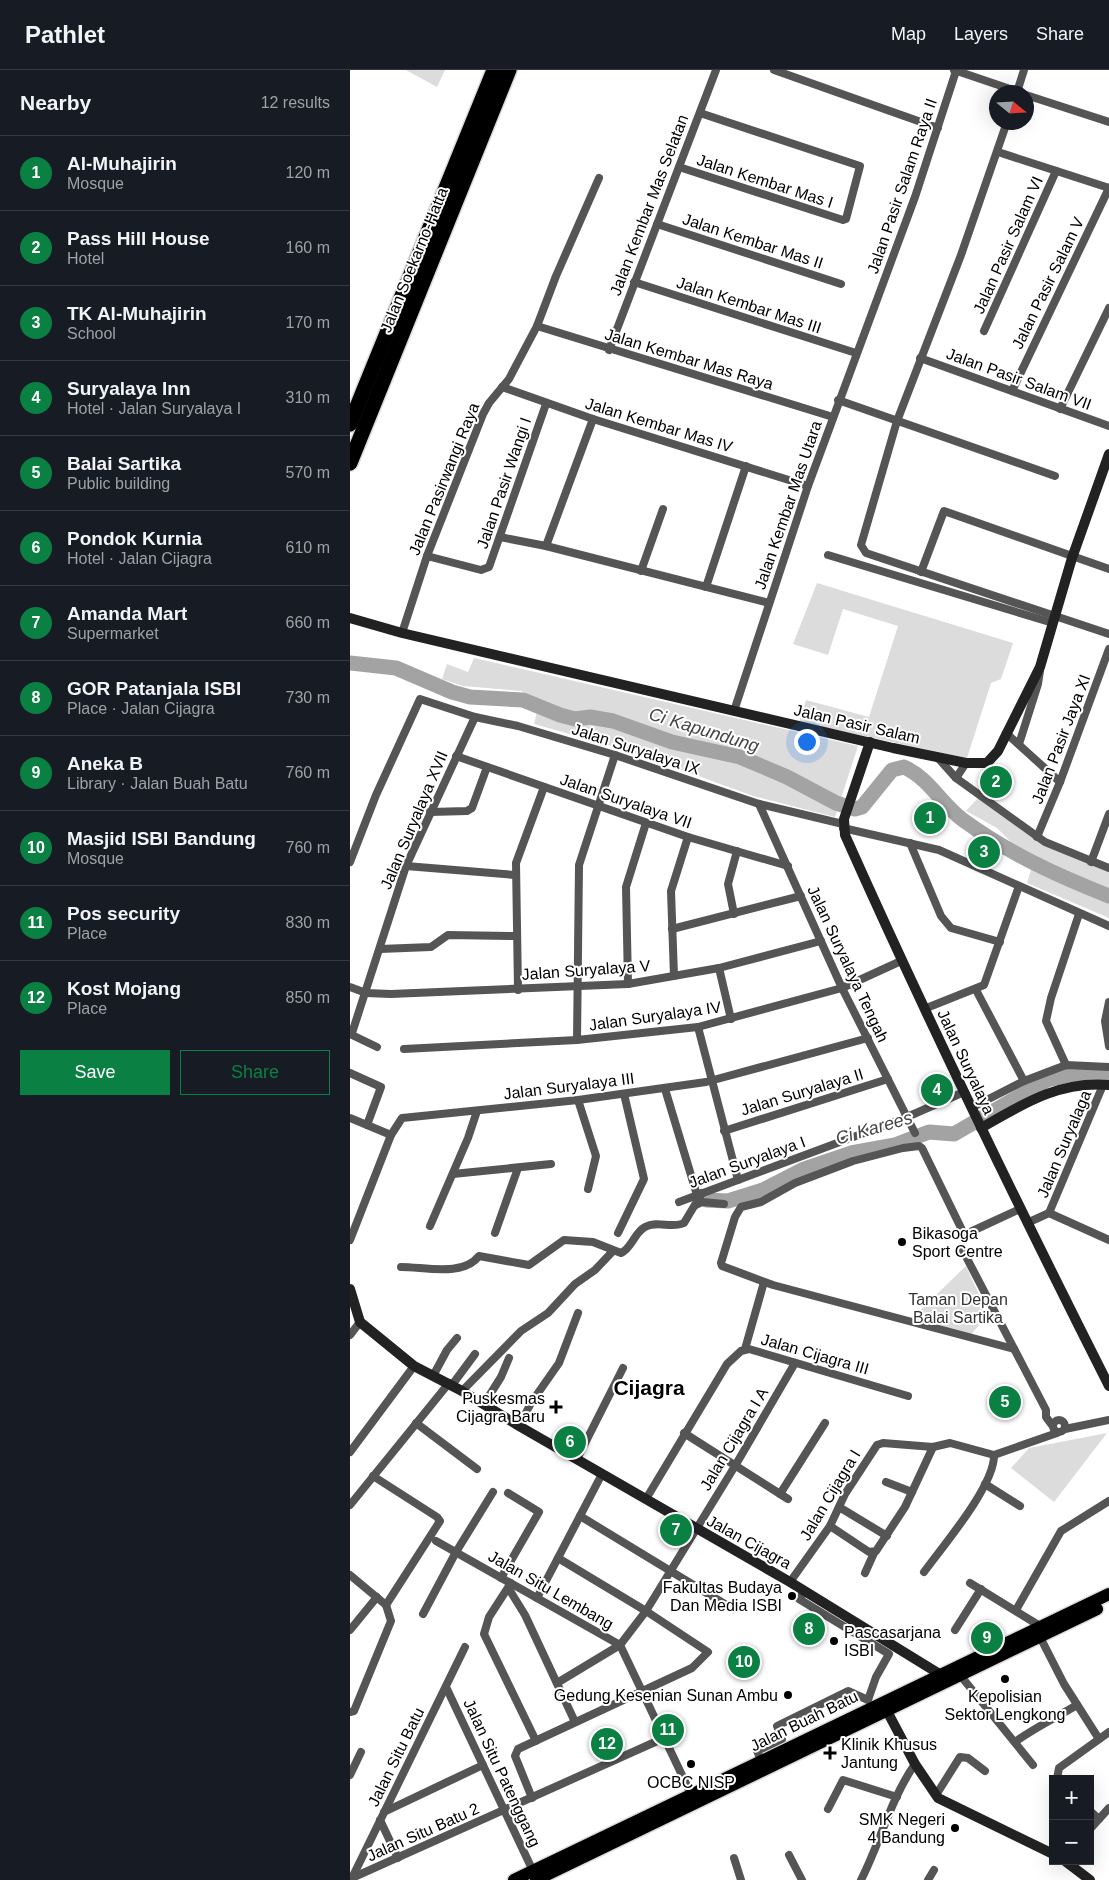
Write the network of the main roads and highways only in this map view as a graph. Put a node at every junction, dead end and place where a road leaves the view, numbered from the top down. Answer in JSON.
{"nodes":[{"id":1,"x":494,"y":70,"type":"edge"},
{"id":2,"x":510,"y":70,"type":"edge"},
{"id":3,"x":376,"y":379,"type":"junction"},
{"id":4,"x":350,"y":424,"type":"edge"},
{"id":5,"x":350,"y":463,"type":"edge"},
{"id":6,"x":1109,"y":1594,"type":"edge"},
{"id":7,"x":1109,"y":1603,"type":"edge"},
{"id":8,"x":1040,"y":1632,"type":"junction"},
{"id":9,"x":950,"y":1676,"type":"junction"},
{"id":10,"x":535,"y":1875,"type":"edge"},
{"id":11,"x":514,"y":1880,"type":"edge"}],
"edges":[{"from":1,"to":3,"type":"highway","name":"Jalan Soekarno-Hatta"},
{"from":2,"to":3,"type":"highway","name":"Jalan Soekarno-Hatta"},
{"from":3,"to":4,"type":"highway","name":"Jalan Soekarno-Hatta"},
{"from":3,"to":5,"type":"highway","name":"Jalan Soekarno-Hatta"},
{"from":6,"to":8,"type":"main road","name":"Jalan Buah Batu"},
{"from":7,"to":8,"type":"main road","name":"Jalan Buah Batu"},
{"from":8,"to":9,"type":"main road","name":"Jalan Buah Batu"},
{"from":8,"to":9,"type":"main road","name":"Jalan Buah Batu"},
{"from":9,"to":10,"type":"main road","name":"Jalan Buah Batu"},
{"from":9,"to":10,"type":"main road","name":"Jalan Buah Batu"},
{"from":10,"to":11,"type":"main road","name":"Jalan Buah Batu"}]}
